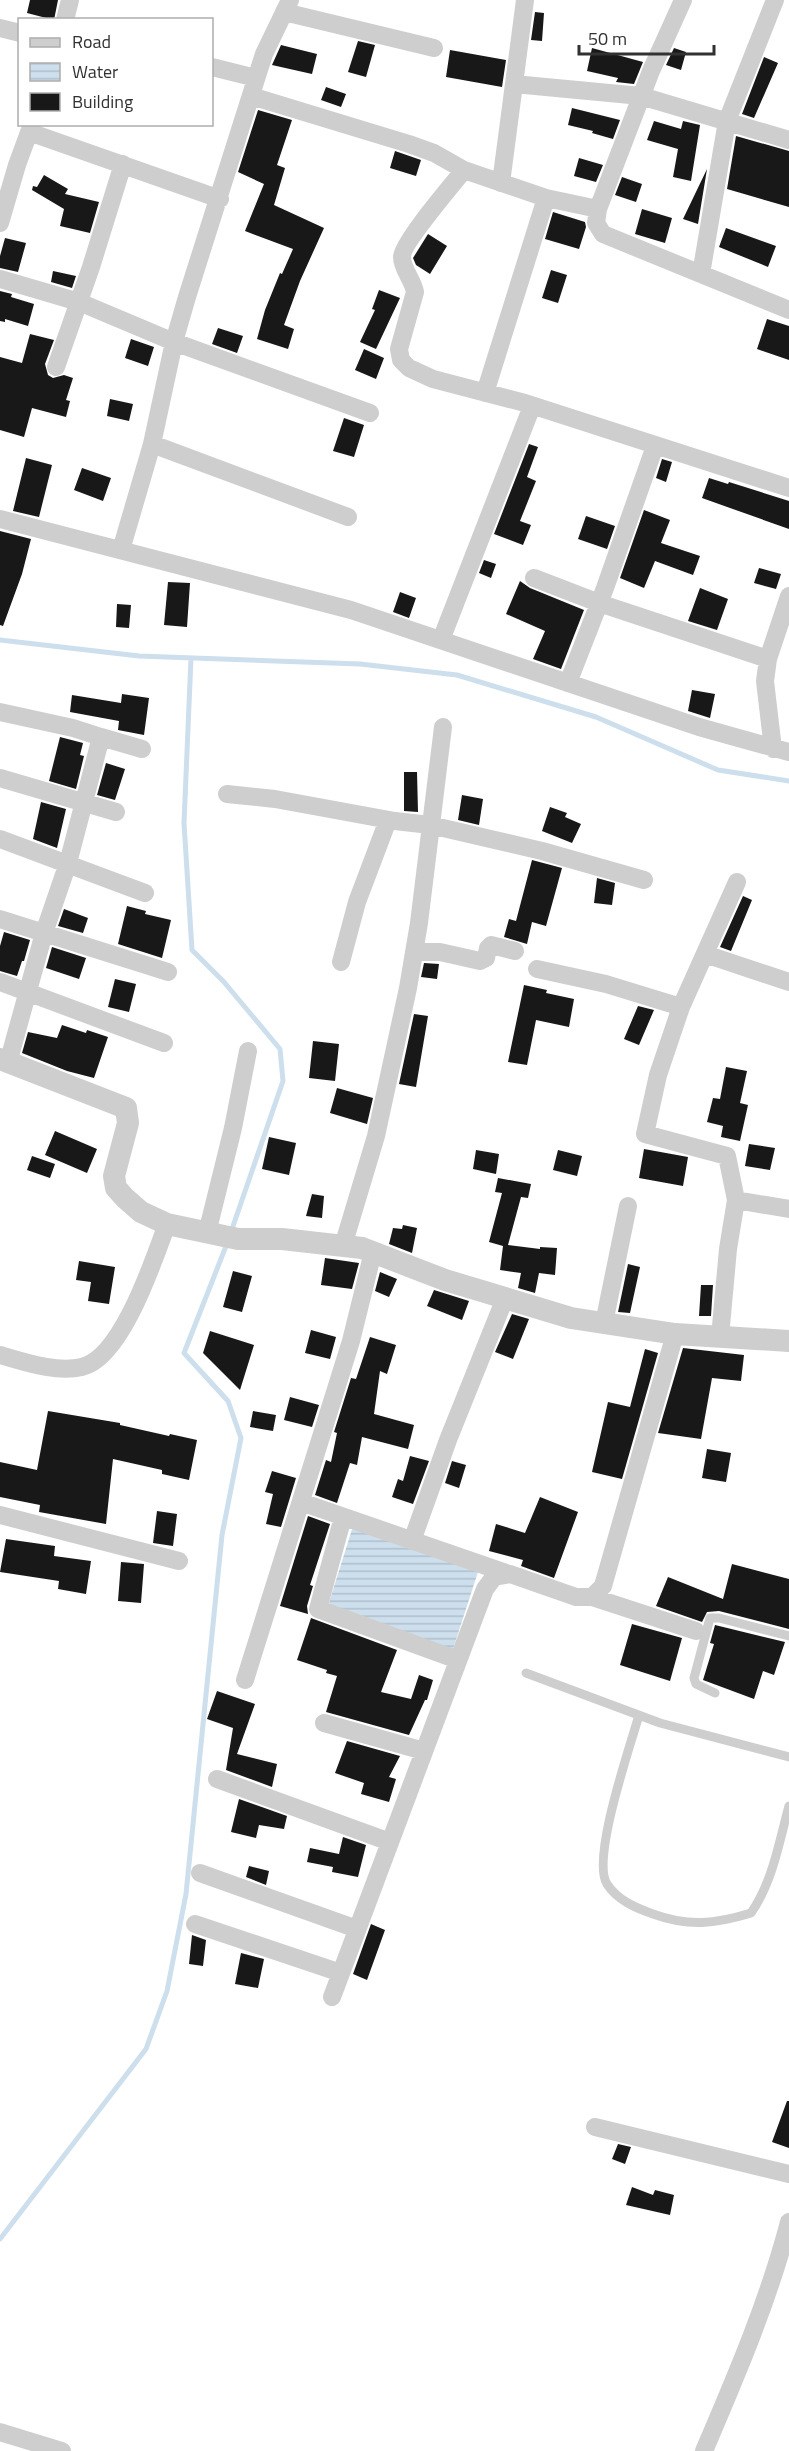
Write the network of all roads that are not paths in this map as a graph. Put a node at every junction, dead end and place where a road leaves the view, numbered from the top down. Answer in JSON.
{"nodes":[{"id":1,"x":70,"y":0,"type":"edge"},
{"id":2,"x":525,"y":0,"type":"edge"},
{"id":3,"x":683,"y":0,"type":"edge"},
{"id":4,"x":775,"y":0,"type":"edge"},
{"id":5,"x":287,"y":6,"type":"edge"},
{"id":6,"x":66,"y":18,"type":"edge"},
{"id":7,"x":0,"y":27,"type":"edge"},
{"id":8,"x":18,"y":32,"type":"edge"},
{"id":9,"x":434,"y":48,"type":"dead end"},
{"id":10,"x":213,"y":67,"type":"edge"},
{"id":11,"x":514,"y":84,"type":"junction"},
{"id":12,"x":253,"y":87,"type":"junction"},
{"id":13,"x":641,"y":96,"type":"junction"},
{"id":14,"x":727,"y":121,"type":"junction"},
{"id":15,"x":30,"y":128,"type":"edge"},
{"id":16,"x":789,"y":140,"type":"edge"},
{"id":17,"x":123,"y":164,"type":"junction"},
{"id":18,"x":464,"y":170,"type":"junction"},
{"id":19,"x":6,"y":177,"type":"edge"},
{"id":20,"x":501,"y":183,"type":"junction"},
{"id":21,"x":546,"y":198,"type":"junction"},
{"id":22,"x":220,"y":199,"type":"junction"},
{"id":23,"x":598,"y":209,"type":"junction"},
{"id":24,"x":0,"y":223,"type":"edge"},
{"id":25,"x":701,"y":274,"type":"junction"},
{"id":26,"x":0,"y":279,"type":"edge"},
{"id":27,"x":79,"y":302,"type":"junction"},
{"id":28,"x":789,"y":310,"type":"edge"},
{"id":29,"x":174,"y":342,"type":"junction"},
{"id":30,"x":56,"y":367,"type":"dead end"},
{"id":31,"x":485,"y":393,"type":"junction"},
{"id":32,"x":532,"y":406,"type":"junction"},
{"id":33,"x":370,"y":413,"type":"dead end"},
{"id":34,"x":152,"y":444,"type":"junction"},
{"id":35,"x":656,"y":446,"type":"junction"},
{"id":36,"x":789,"y":488,"type":"edge"},
{"id":37,"x":348,"y":517,"type":"dead end"},
{"id":38,"x":0,"y":519,"type":"edge"},
{"id":39,"x":121,"y":550,"type":"junction"},
{"id":40,"x":534,"y":578,"type":"dead end"},
{"id":41,"x":789,"y":596,"type":"edge"},
{"id":42,"x":603,"y":604,"type":"junction"},
{"id":43,"x":441,"y":640,"type":"junction"},
{"id":44,"x":768,"y":659,"type":"junction"},
{"id":45,"x":568,"y":683,"type":"junction"},
{"id":46,"x":0,"y":712,"type":"edge"},
{"id":47,"x":443,"y":727,"type":"dead end"},
{"id":48,"x":101,"y":737,"type":"junction"},
{"id":49,"x":142,"y":749,"type":"dead end"},
{"id":50,"x":781,"y":751,"type":"edge"},
{"id":51,"x":0,"y":778,"type":"edge"},
{"id":52,"x":227,"y":794,"type":"dead end"},
{"id":53,"x":83,"y":803,"type":"junction"},
{"id":54,"x":116,"y":812,"type":"dead end"},
{"id":55,"x":388,"y":820,"type":"junction"},
{"id":56,"x":430,"y":825,"type":"junction"},
{"id":57,"x":0,"y":839,"type":"edge"},
{"id":58,"x":68,"y":863,"type":"junction"},
{"id":59,"x":644,"y":880,"type":"dead end"},
{"id":60,"x":737,"y":882,"type":"dead end"},
{"id":61,"x":145,"y":892,"type":"dead end"},
{"id":62,"x":0,"y":919,"type":"edge"},
{"id":63,"x":44,"y":933,"type":"junction"},
{"id":64,"x":515,"y":951,"type":"dead end"},
{"id":65,"x":414,"y":952,"type":"junction"},
{"id":66,"x":705,"y":954,"type":"junction"},
{"id":67,"x":341,"y":962,"type":"dead end"},
{"id":68,"x":537,"y":969,"type":"dead end"},
{"id":69,"x":168,"y":972,"type":"dead end"},
{"id":70,"x":0,"y":982,"type":"edge"},
{"id":71,"x":789,"y":982,"type":"edge"},
{"id":72,"x":27,"y":991,"type":"junction"},
{"id":73,"x":681,"y":1007,"type":"junction"},
{"id":74,"x":164,"y":1043,"type":"dead end"},
{"id":75,"x":248,"y":1051,"type":"dead end"},
{"id":76,"x":4,"y":1061,"type":"edge"},
{"id":77,"x":736,"y":1200,"type":"junction"},
{"id":78,"x":628,"y":1206,"type":"dead end"},
{"id":79,"x":789,"y":1209,"type":"edge"},
{"id":80,"x":167,"y":1224,"type":"junction"},
{"id":81,"x":221,"y":1236,"type":"junction"},
{"id":82,"x":343,"y":1246,"type":"junction"},
{"id":83,"x":373,"y":1252,"type":"junction"},
{"id":84,"x":505,"y":1298,"type":"junction"},
{"id":85,"x":604,"y":1323,"type":"junction"},
{"id":86,"x":675,"y":1334,"type":"junction"},
{"id":87,"x":720,"y":1337,"type":"junction"},
{"id":88,"x":789,"y":1341,"type":"edge"},
{"id":89,"x":0,"y":1355,"type":"edge"},
{"id":90,"x":301,"y":1502,"type":"junction"},
{"id":91,"x":0,"y":1515,"type":"edge"},
{"id":92,"x":343,"y":1517,"type":"junction"},
{"id":93,"x":412,"y":1540,"type":"junction"},
{"id":94,"x":179,"y":1561,"type":"dead end"},
{"id":95,"x":510,"y":1574,"type":"junction"},
{"id":96,"x":592,"y":1597,"type":"junction"},
{"id":97,"x":696,"y":1631,"type":"dead end"},
{"id":98,"x":789,"y":1636,"type":"edge"},
{"id":99,"x":458,"y":1660,"type":"junction"},
{"id":100,"x":526,"y":1673,"type":"dead end"},
{"id":101,"x":245,"y":1680,"type":"dead end"},
{"id":102,"x":715,"y":1693,"type":"dead end"},
{"id":103,"x":639,"y":1715,"type":"junction"},
{"id":104,"x":324,"y":1723,"type":"dead end"},
{"id":105,"x":424,"y":1751,"type":"junction"},
{"id":106,"x":789,"y":1757,"type":"edge"},
{"id":107,"x":217,"y":1779,"type":"dead end"},
{"id":108,"x":789,"y":1806,"type":"edge"},
{"id":109,"x":390,"y":1842,"type":"junction"},
{"id":110,"x":200,"y":1873,"type":"dead end"},
{"id":111,"x":195,"y":1924,"type":"dead end"},
{"id":112,"x":357,"y":1929,"type":"junction"},
{"id":113,"x":341,"y":1973,"type":"junction"},
{"id":114,"x":332,"y":1997,"type":"dead end"},
{"id":115,"x":595,"y":2127,"type":"dead end"},
{"id":116,"x":789,"y":2174,"type":"edge"},
{"id":117,"x":789,"y":2223,"type":"edge"},
{"id":118,"x":0,"y":2432,"type":"edge"},
{"id":119,"x":63,"y":2451,"type":"edge"},
{"id":120,"x":704,"y":2451,"type":"edge"}],
"edges":[{"from":1,"to":6,"type":"street"},
{"from":2,"to":11,"type":"street"},
{"from":3,"to":13,"type":"street"},
{"from":4,"to":14,"type":"street"},
{"from":5,"to":9,"type":"street"},
{"from":5,"to":12,"type":"street"},
{"from":7,"to":8,"type":"street"},
{"from":10,"to":12,"type":"street"},
{"from":11,"to":13,"type":"street"},
{"from":11,"to":20,"type":"street"},
{"from":12,"to":18,"type":"street"},
{"from":12,"to":22,"type":"street"},
{"from":13,"to":14,"type":"street"},
{"from":13,"to":23,"type":"street"},
{"from":14,"to":16,"type":"street"},
{"from":14,"to":25,"type":"street"},
{"from":15,"to":17,"type":"street"},
{"from":15,"to":19,"type":"street"},
{"from":17,"to":22,"type":"street"},
{"from":17,"to":27,"type":"street"},
{"from":18,"to":20,"type":"street"},
{"from":18,"to":31,"type":"street"},
{"from":19,"to":24,"type":"street"},
{"from":20,"to":21,"type":"street"},
{"from":21,"to":23,"type":"street"},
{"from":21,"to":31,"type":"street"},
{"from":22,"to":29,"type":"street"},
{"from":23,"to":25,"type":"street"},
{"from":25,"to":28,"type":"street"},
{"from":26,"to":27,"type":"street"},
{"from":27,"to":29,"type":"street"},
{"from":27,"to":30,"type":"street"},
{"from":29,"to":33,"type":"street"},
{"from":29,"to":34,"type":"street"},
{"from":31,"to":32,"type":"street"},
{"from":32,"to":35,"type":"street"},
{"from":32,"to":43,"type":"street"},
{"from":34,"to":37,"type":"street"},
{"from":34,"to":39,"type":"street"},
{"from":35,"to":36,"type":"street"},
{"from":35,"to":42,"type":"street"},
{"from":38,"to":39,"type":"street"},
{"from":39,"to":43,"type":"street"},
{"from":40,"to":42,"type":"street"},
{"from":41,"to":44,"type":"street"},
{"from":42,"to":44,"type":"street"},
{"from":42,"to":45,"type":"street"},
{"from":43,"to":45,"type":"street"},
{"from":44,"to":50,"type":"street"},
{"from":45,"to":50,"type":"street"},
{"from":46,"to":48,"type":"street"},
{"from":47,"to":56,"type":"street"},
{"from":48,"to":49,"type":"street"},
{"from":48,"to":53,"type":"street"},
{"from":51,"to":53,"type":"street"},
{"from":52,"to":55,"type":"street"},
{"from":53,"to":54,"type":"street"},
{"from":53,"to":58,"type":"street"},
{"from":55,"to":56,"type":"street"},
{"from":55,"to":67,"type":"street"},
{"from":56,"to":59,"type":"street"},
{"from":56,"to":65,"type":"street"},
{"from":57,"to":58,"type":"street"},
{"from":58,"to":61,"type":"street"},
{"from":58,"to":63,"type":"street"},
{"from":60,"to":66,"type":"street"},
{"from":62,"to":63,"type":"street"},
{"from":63,"to":69,"type":"street"},
{"from":63,"to":72,"type":"street"},
{"from":64,"to":65,"type":"street"},
{"from":65,"to":82,"type":"street"},
{"from":66,"to":71,"type":"street"},
{"from":66,"to":73,"type":"street"},
{"from":68,"to":73,"type":"street"},
{"from":70,"to":72,"type":"street"},
{"from":72,"to":74,"type":"street"},
{"from":72,"to":76,"type":"street"},
{"from":73,"to":77,"type":"street"},
{"from":75,"to":81,"type":"street"},
{"from":76,"to":80,"type":"street"},
{"from":77,"to":79,"type":"street"},
{"from":77,"to":87,"type":"street"},
{"from":78,"to":85,"type":"street"},
{"from":80,"to":81,"type":"street"},
{"from":80,"to":89,"type":"street"},
{"from":81,"to":82,"type":"street"},
{"from":82,"to":83,"type":"street"},
{"from":83,"to":84,"type":"street"},
{"from":83,"to":90,"type":"street"},
{"from":84,"to":85,"type":"street"},
{"from":84,"to":93,"type":"street"},
{"from":85,"to":86,"type":"street"},
{"from":86,"to":87,"type":"street"},
{"from":86,"to":96,"type":"street"},
{"from":87,"to":88,"type":"street"},
{"from":90,"to":92,"type":"street"},
{"from":90,"to":101,"type":"street"},
{"from":91,"to":94,"type":"street"},
{"from":92,"to":93,"type":"street"},
{"from":92,"to":99,"type":"street"},
{"from":93,"to":95,"type":"street"},
{"from":95,"to":96,"type":"street"},
{"from":95,"to":99,"type":"street"},
{"from":96,"to":97,"type":"street"},
{"from":98,"to":102,"type":"lane"},
{"from":99,"to":105,"type":"street"},
{"from":100,"to":103,"type":"lane"},
{"from":103,"to":106,"type":"lane"},
{"from":103,"to":108,"type":"lane"},
{"from":104,"to":105,"type":"street"},
{"from":105,"to":109,"type":"street"},
{"from":107,"to":109,"type":"street"},
{"from":109,"to":112,"type":"street"},
{"from":110,"to":112,"type":"street"},
{"from":111,"to":113,"type":"street"},
{"from":112,"to":113,"type":"street"},
{"from":113,"to":114,"type":"street"},
{"from":115,"to":116,"type":"street"},
{"from":117,"to":120,"type":"street"},
{"from":118,"to":119,"type":"street"}]}
